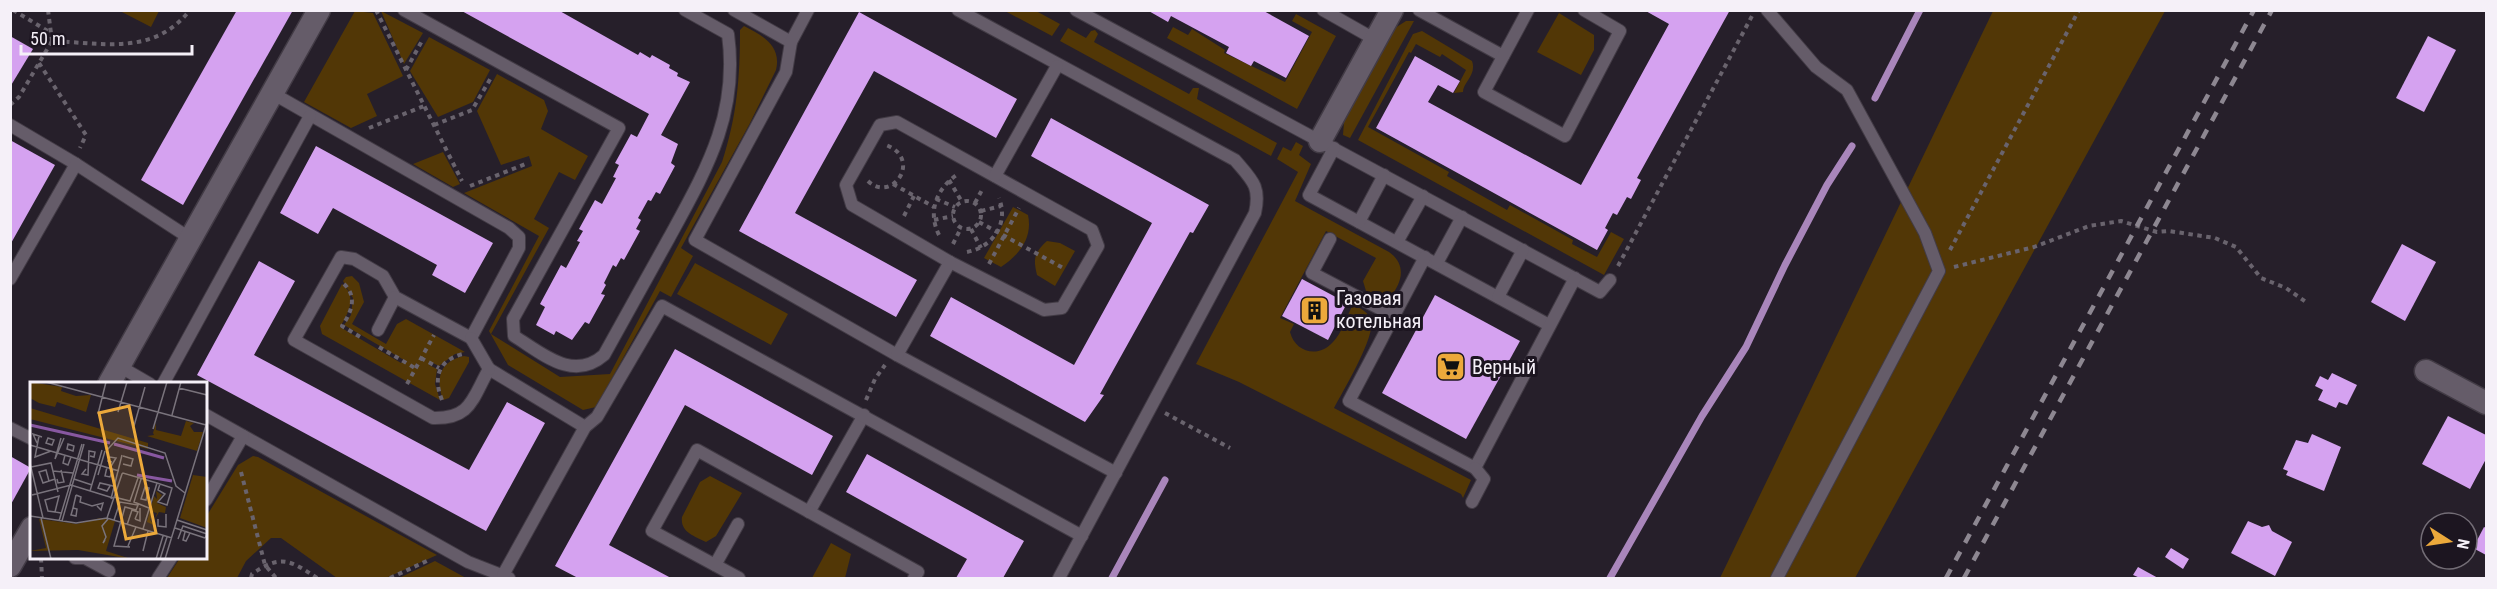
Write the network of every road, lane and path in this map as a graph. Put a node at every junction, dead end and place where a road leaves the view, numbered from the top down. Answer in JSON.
{"nodes":[{"id":1,"x":13,"y":10,"type":"edge"},
{"id":2,"x":48,"y":10,"type":"edge"},
{"id":3,"x":190,"y":10,"type":"edge"},
{"id":4,"x":319,"y":10,"type":"edge"},
{"id":5,"x":376,"y":10,"type":"edge"},
{"id":6,"x":404,"y":10,"type":"edge"},
{"id":7,"x":684,"y":10,"type":"edge"},
{"id":8,"x":734,"y":10,"type":"edge"},
{"id":9,"x":808,"y":10,"type":"edge"},
{"id":10,"x":958,"y":10,"type":"edge"},
{"id":11,"x":1076,"y":10,"type":"edge"},
{"id":12,"x":1323,"y":10,"type":"edge"},
{"id":13,"x":1392,"y":10,"type":"edge"},
{"id":14,"x":1419,"y":10,"type":"edge"},
{"id":15,"x":1528,"y":10,"type":"edge"},
{"id":16,"x":1584,"y":10,"type":"edge"},
{"id":17,"x":1755,"y":10,"type":"edge"},
{"id":18,"x":1767,"y":10,"type":"edge"},
{"id":19,"x":2079,"y":10,"type":"edge"},
{"id":20,"x":51,"y":33,"type":"junction"},
{"id":21,"x":426,"y":35,"type":"dead end"},
{"id":22,"x":1376,"y":40,"type":"junction"},
{"id":23,"x":52,"y":42,"type":"junction"},
{"id":24,"x":790,"y":42,"type":"junction"},
{"id":25,"x":1503,"y":56,"type":"junction"},
{"id":26,"x":39,"y":63,"type":"junction"},
{"id":27,"x":1057,"y":66,"type":"junction"},
{"id":28,"x":406,"y":70,"type":"junction"},
{"id":29,"x":494,"y":72,"type":"dead end"},
{"id":30,"x":272,"y":93,"type":"junction"},
{"id":31,"x":10,"y":105,"type":"edge"},
{"id":32,"x":424,"y":106,"type":"junction"},
{"id":33,"x":310,"y":116,"type":"junction"},
{"id":34,"x":10,"y":125,"type":"edge"},
{"id":35,"x":434,"y":125,"type":"junction"},
{"id":36,"x":366,"y":128,"type":"dead end"},
{"id":37,"x":1327,"y":145,"type":"junction"},
{"id":38,"x":886,"y":146,"type":"dead end"},
{"id":39,"x":528,"y":163,"type":"dead end"},
{"id":40,"x":75,"y":164,"type":"junction"},
{"id":41,"x":958,"y":174,"type":"dead end"},
{"id":42,"x":1384,"y":175,"type":"junction"},
{"id":43,"x":995,"y":176,"type":"junction"},
{"id":44,"x":865,"y":178,"type":"dead end"},
{"id":45,"x":949,"y":180,"type":"junction"},
{"id":46,"x":893,"y":184,"type":"junction"},
{"id":47,"x":983,"y":187,"type":"dead end"},
{"id":48,"x":997,"y":195,"type":"dead end"},
{"id":49,"x":915,"y":196,"type":"junction"},
{"id":50,"x":1423,"y":196,"type":"junction"},
{"id":51,"x":936,"y":199,"type":"junction"},
{"id":52,"x":962,"y":202,"type":"junction"},
{"id":53,"x":975,"y":203,"type":"junction"},
{"id":54,"x":1001,"y":206,"type":"junction"},
{"id":55,"x":934,"y":207,"type":"junction"},
{"id":56,"x":955,"y":207,"type":"junction"},
{"id":57,"x":1020,"y":207,"type":"dead end"},
{"id":58,"x":981,"y":211,"type":"junction"},
{"id":59,"x":953,"y":216,"type":"junction"},
{"id":60,"x":903,"y":217,"type":"dead end"},
{"id":61,"x":1462,"y":217,"type":"junction"},
{"id":62,"x":934,"y":220,"type":"junction"},
{"id":63,"x":979,"y":222,"type":"junction"},
{"id":64,"x":1359,"y":222,"type":"junction"},
{"id":65,"x":961,"y":228,"type":"junction"},
{"id":66,"x":971,"y":229,"type":"junction"},
{"id":67,"x":997,"y":232,"type":"junction"},
{"id":68,"x":1004,"y":235,"type":"junction"},
{"id":69,"x":940,"y":236,"type":"dead end"},
{"id":70,"x":191,"y":239,"type":"junction"},
{"id":71,"x":1330,"y":239,"type":"dead end"},
{"id":72,"x":1397,"y":242,"type":"junction"},
{"id":73,"x":953,"y":244,"type":"dead end"},
{"id":74,"x":981,"y":248,"type":"junction"},
{"id":75,"x":1523,"y":250,"type":"junction"},
{"id":76,"x":967,"y":252,"type":"dead end"},
{"id":77,"x":1431,"y":260,"type":"junction"},
{"id":78,"x":950,"y":262,"type":"junction"},
{"id":79,"x":989,"y":264,"type":"dead end"},
{"id":80,"x":1067,"y":270,"type":"dead end"},
{"id":81,"x":1939,"y":271,"type":"junction"},
{"id":82,"x":1575,"y":278,"type":"junction"},
{"id":83,"x":10,"y":279,"type":"edge"},
{"id":84,"x":1610,"y":280,"type":"joint"},
{"id":85,"x":395,"y":297,"type":"junction"},
{"id":86,"x":1498,"y":297,"type":"junction"},
{"id":87,"x":2306,"y":302,"type":"dead end"},
{"id":88,"x":1394,"y":316,"type":"junction"},
{"id":89,"x":1549,"y":325,"type":"junction"},
{"id":90,"x":378,"y":330,"type":"dead end"},
{"id":91,"x":435,"y":332,"type":"dead end"},
{"id":92,"x":471,"y":338,"type":"junction"},
{"id":93,"x":897,"y":355,"type":"junction"},
{"id":94,"x":473,"y":356,"type":"dead end"},
{"id":95,"x":421,"y":358,"type":"junction"},
{"id":96,"x":885,"y":364,"type":"dead end"},
{"id":97,"x":439,"y":368,"type":"junction"},
{"id":98,"x":489,"y":369,"type":"junction"},
{"id":99,"x":2426,"y":371,"type":"dead end"},
{"id":100,"x":114,"y":375,"type":"edge"},
{"id":101,"x":142,"y":382,"type":"edge"},
{"id":102,"x":164,"y":382,"type":"edge"},
{"id":103,"x":406,"y":385,"type":"dead end"},
{"id":104,"x":866,"y":402,"type":"dead end"},
{"id":105,"x":2487,"y":403,"type":"edge"},
{"id":106,"x":443,"y":404,"type":"dead end"},
{"id":107,"x":864,"y":415,"type":"junction"},
{"id":108,"x":207,"y":416,"type":"edge"},
{"id":109,"x":1185,"y":424,"type":"dead end"},
{"id":110,"x":585,"y":427,"type":"junction"},
{"id":111,"x":10,"y":428,"type":"edge"},
{"id":112,"x":243,"y":436,"type":"junction"},
{"id":113,"x":30,"y":438,"type":"edge"},
{"id":114,"x":1230,"y":448,"type":"dead end"},
{"id":115,"x":239,"y":466,"type":"dead end"},
{"id":116,"x":1475,"y":468,"type":"junction"},
{"id":117,"x":1116,"y":473,"type":"junction"},
{"id":118,"x":207,"y":498,"type":"edge"},
{"id":119,"x":1472,"y":502,"type":"dead end"},
{"id":120,"x":809,"y":512,"type":"junction"},
{"id":121,"x":738,"y":524,"type":"dead end"},
{"id":122,"x":30,"y":533,"type":"edge"},
{"id":123,"x":1082,"y":536,"type":"junction"},
{"id":124,"x":448,"y":550,"type":"junction"},
{"id":125,"x":40,"y":559,"type":"edge"},
{"id":126,"x":87,"y":559,"type":"edge"},
{"id":127,"x":170,"y":559,"type":"edge"},
{"id":128,"x":265,"y":565,"type":"junction"},
{"id":129,"x":715,"y":565,"type":"junction"},
{"id":130,"x":10,"y":566,"type":"edge"},
{"id":131,"x":109,"y":571,"type":"dead end"},
{"id":132,"x":506,"y":577,"type":"edge"},
{"id":133,"x":42,"y":579,"type":"edge"},
{"id":134,"x":159,"y":579,"type":"edge"},
{"id":135,"x":251,"y":579,"type":"edge"},
{"id":136,"x":276,"y":579,"type":"edge"},
{"id":137,"x":317,"y":579,"type":"edge"},
{"id":138,"x":390,"y":579,"type":"edge"},
{"id":139,"x":739,"y":579,"type":"edge"},
{"id":140,"x":915,"y":579,"type":"edge"},
{"id":141,"x":1059,"y":579,"type":"edge"},
{"id":142,"x":1777,"y":579,"type":"edge"}],
"edges":[{"from":1,"to":20,"type":"path"},
{"from":2,"to":20,"type":"path"},
{"from":3,"to":23,"type":"path"},
{"from":4,"to":30,"type":"street"},
{"from":5,"to":28,"type":"path"},
{"from":6,"to":7,"type":"lane"},
{"from":8,"to":24,"type":"lane"},
{"from":9,"to":24,"type":"lane"},
{"from":10,"to":27,"type":"lane"},
{"from":11,"to":37,"type":"lane"},
{"from":12,"to":22,"type":"lane"},
{"from":13,"to":22,"type":"street"},
{"from":14,"to":25,"type":"lane"},
{"from":15,"to":25,"type":"lane"},
{"from":16,"to":25,"type":"lane"},
{"from":17,"to":84,"type":"path"},
{"from":18,"to":81,"type":"lane"},
{"from":19,"to":81,"type":"path"},
{"from":20,"to":23,"type":"path"},
{"from":21,"to":28,"type":"path"},
{"from":22,"to":37,"type":"street"},
{"from":23,"to":26,"type":"path"},
{"from":24,"to":93,"type":"lane"},
{"from":26,"to":31,"type":"path"},
{"from":26,"to":40,"type":"path"},
{"from":27,"to":43,"type":"lane"},
{"from":27,"to":117,"type":"lane"},
{"from":28,"to":32,"type":"path"},
{"from":29,"to":35,"type":"path"},
{"from":30,"to":33,"type":"lane"},
{"from":30,"to":70,"type":"street"},
{"from":32,"to":35,"type":"path"},
{"from":32,"to":36,"type":"path"},
{"from":33,"to":92,"type":"lane"},
{"from":33,"to":102,"type":"lane"},
{"from":34,"to":40,"type":"lane"},
{"from":35,"to":39,"type":"path"},
{"from":37,"to":42,"type":"lane"},
{"from":37,"to":64,"type":"lane"},
{"from":38,"to":46,"type":"path"},
{"from":40,"to":70,"type":"lane"},
{"from":40,"to":83,"type":"lane"},
{"from":41,"to":45,"type":"path"},
{"from":42,"to":50,"type":"lane"},
{"from":42,"to":64,"type":"lane"},
{"from":43,"to":78,"type":"lane"},
{"from":43,"to":78,"type":"lane"},
{"from":44,"to":46,"type":"path"},
{"from":45,"to":51,"type":"path"},
{"from":45,"to":52,"type":"path"},
{"from":46,"to":49,"type":"path"},
{"from":47,"to":53,"type":"path"},
{"from":48,"to":54,"type":"path"},
{"from":49,"to":55,"type":"path"},
{"from":49,"to":60,"type":"path"},
{"from":50,"to":61,"type":"lane"},
{"from":50,"to":72,"type":"lane"},
{"from":51,"to":55,"type":"path"},
{"from":51,"to":56,"type":"path"},
{"from":52,"to":53,"type":"path"},
{"from":52,"to":56,"type":"path"},
{"from":53,"to":58,"type":"path"},
{"from":54,"to":58,"type":"path"},
{"from":54,"to":67,"type":"path"},
{"from":55,"to":62,"type":"path"},
{"from":56,"to":59,"type":"path"},
{"from":57,"to":68,"type":"path"},
{"from":58,"to":63,"type":"path"},
{"from":59,"to":62,"type":"path"},
{"from":59,"to":65,"type":"path"},
{"from":61,"to":75,"type":"lane"},
{"from":61,"to":77,"type":"lane"},
{"from":62,"to":69,"type":"path"},
{"from":63,"to":66,"type":"path"},
{"from":63,"to":67,"type":"path"},
{"from":64,"to":72,"type":"lane"},
{"from":65,"to":66,"type":"path"},
{"from":65,"to":73,"type":"path"},
{"from":66,"to":74,"type":"path"},
{"from":67,"to":68,"type":"path"},
{"from":67,"to":74,"type":"path"},
{"from":68,"to":79,"type":"path"},
{"from":68,"to":80,"type":"path"},
{"from":70,"to":100,"type":"street"},
{"from":71,"to":88,"type":"lane"},
{"from":72,"to":77,"type":"lane"},
{"from":74,"to":76,"type":"path"},
{"from":75,"to":82,"type":"lane"},
{"from":75,"to":86,"type":"lane"},
{"from":77,"to":86,"type":"lane"},
{"from":77,"to":88,"type":"lane"},
{"from":78,"to":93,"type":"lane"},
{"from":81,"to":87,"type":"path"},
{"from":81,"to":142,"type":"lane"},
{"from":82,"to":84,"type":"lane"},
{"from":82,"to":89,"type":"lane"},
{"from":85,"to":90,"type":"lane"},
{"from":85,"to":92,"type":"lane"},
{"from":85,"to":98,"type":"lane"},
{"from":86,"to":89,"type":"lane"},
{"from":88,"to":116,"type":"lane"},
{"from":89,"to":116,"type":"lane"},
{"from":91,"to":95,"type":"path"},
{"from":92,"to":98,"type":"lane"},
{"from":93,"to":117,"type":"lane"},
{"from":94,"to":97,"type":"path"},
{"from":95,"to":97,"type":"path"},
{"from":95,"to":103,"type":"path"},
{"from":96,"to":104,"type":"path"},
{"from":97,"to":106,"type":"path"},
{"from":98,"to":110,"type":"lane"},
{"from":99,"to":105,"type":"street"},
{"from":100,"to":101,"type":"lane"},
{"from":107,"to":110,"type":"lane"},
{"from":107,"to":120,"type":"lane"},
{"from":107,"to":123,"type":"lane"},
{"from":108,"to":112,"type":"lane"},
{"from":109,"to":114,"type":"path"},
{"from":110,"to":132,"type":"lane"},
{"from":111,"to":113,"type":"lane"},
{"from":112,"to":118,"type":"lane"},
{"from":112,"to":124,"type":"lane"},
{"from":115,"to":128,"type":"path"},
{"from":116,"to":119,"type":"lane"},
{"from":117,"to":123,"type":"lane"},
{"from":120,"to":129,"type":"lane"},
{"from":120,"to":140,"type":"lane"},
{"from":121,"to":129,"type":"lane"},
{"from":122,"to":130,"type":"street"},
{"from":123,"to":141,"type":"lane"},
{"from":124,"to":132,"type":"lane"},
{"from":124,"to":138,"type":"path"},
{"from":125,"to":133,"type":"path"},
{"from":126,"to":131,"type":"lane"},
{"from":127,"to":134,"type":"lane"},
{"from":128,"to":135,"type":"path"},
{"from":128,"to":136,"type":"path"},
{"from":128,"to":137,"type":"path"},
{"from":129,"to":139,"type":"lane"}]}
